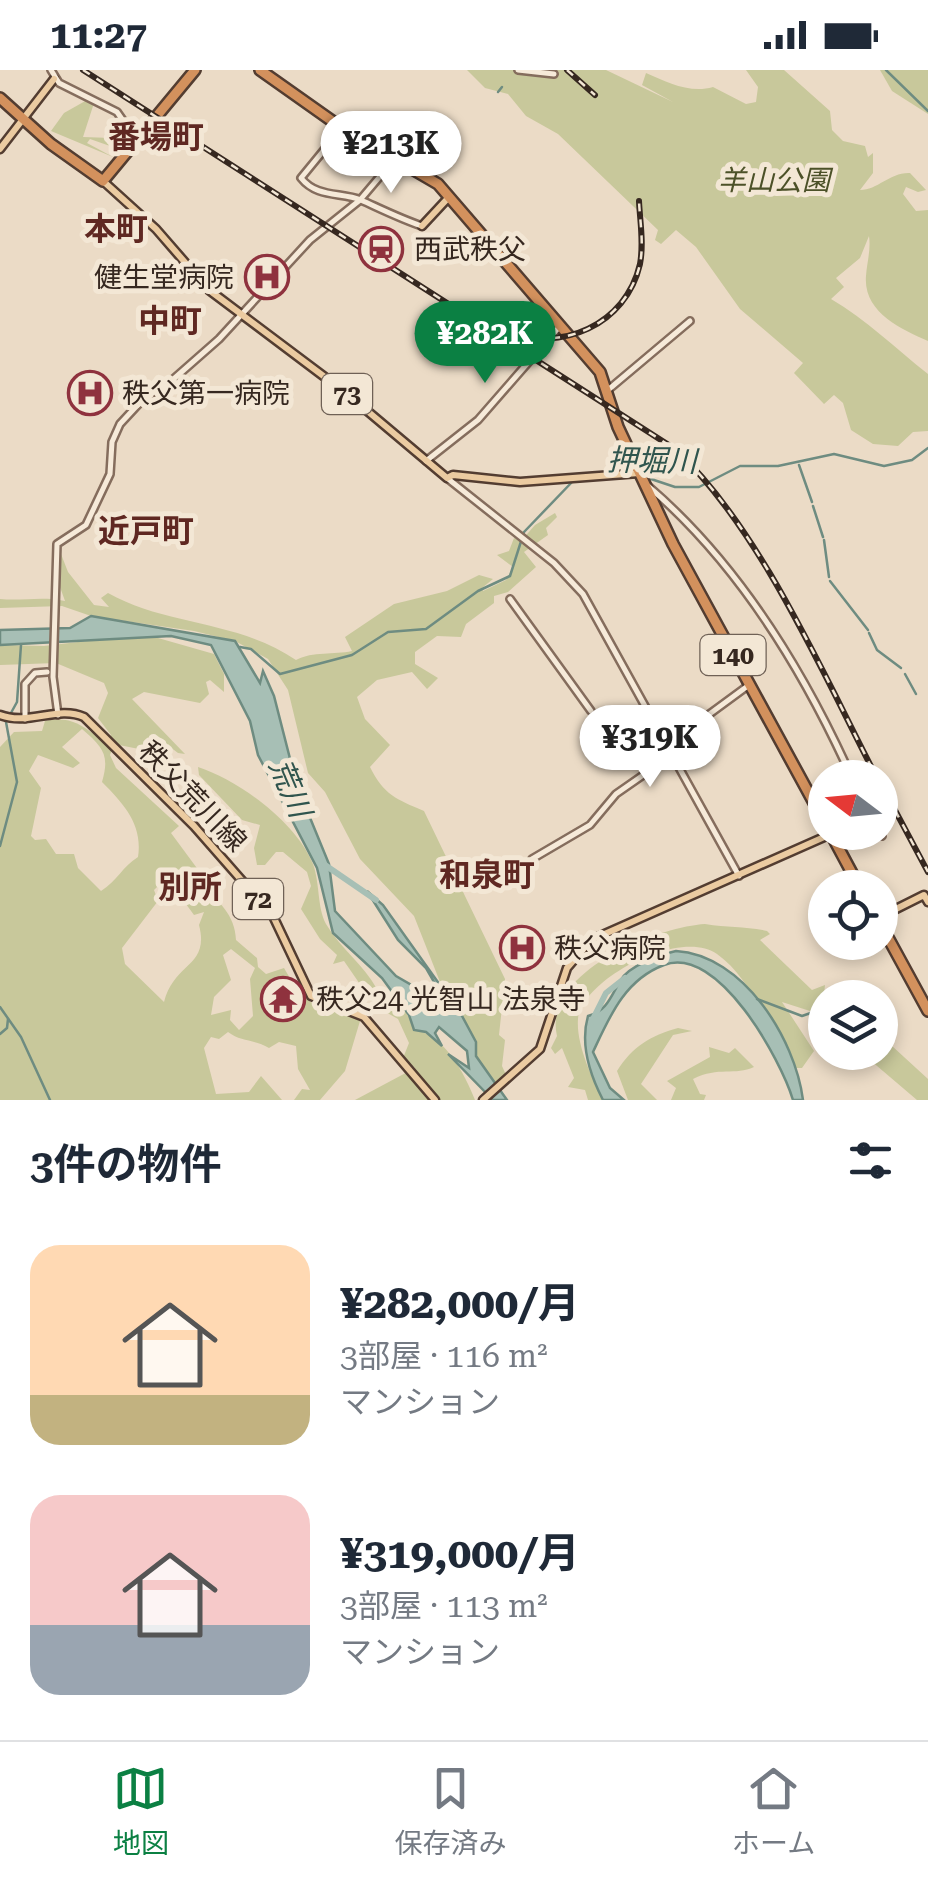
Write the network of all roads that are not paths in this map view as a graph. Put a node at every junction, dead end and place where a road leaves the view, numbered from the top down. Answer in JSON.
{"nodes":[{"id":1,"x":51,"y":70,"type":"edge"},
{"id":2,"x":195,"y":70,"type":"edge"},
{"id":3,"x":260,"y":70,"type":"edge"},
{"id":4,"x":518,"y":70,"type":"edge"},
{"id":5,"x":554,"y":74,"type":"dead end"},
{"id":6,"x":55,"y":80,"type":"junction"},
{"id":7,"x":0,"y":98,"type":"edge"},
{"id":8,"x":24,"y":119,"type":"junction"},
{"id":9,"x":342,"y":128,"type":"junction"},
{"id":10,"x":138,"y":142,"type":"junction"},
{"id":11,"x":0,"y":149,"type":"edge"},
{"id":12,"x":395,"y":158,"type":"junction"},
{"id":13,"x":103,"y":181,"type":"junction"},
{"id":14,"x":450,"y":196,"type":"junction"},
{"id":15,"x":360,"y":200,"type":"junction"},
{"id":16,"x":422,"y":226,"type":"joint"},
{"id":17,"x":242,"y":315,"type":"junction"},
{"id":18,"x":690,"y":321,"type":"dead end"},
{"id":19,"x":560,"y":326,"type":"junction"},
{"id":20,"x":608,"y":390,"type":"junction"},
{"id":21,"x":426,"y":460,"type":"junction"},
{"id":22,"x":447,"y":478,"type":"junction"},
{"id":23,"x":642,"y":479,"type":"junction"},
{"id":24,"x":510,"y":599,"type":"dead end"},
{"id":25,"x":47,"y":672,"type":"dead end"},
{"id":26,"x":749,"y":685,"type":"junction"},
{"id":27,"x":591,"y":710,"type":"dead end"},
{"id":28,"x":58,"y":715,"type":"junction"},
{"id":29,"x":4,"y":716,"type":"edge"},
{"id":30,"x":24,"y":720,"type":"junction"},
{"id":31,"x":670,"y":751,"type":"junction"},
{"id":32,"x":844,"y":760,"type":"edge"},
{"id":33,"x":808,"y":792,"type":"edge"},
{"id":34,"x":808,"y":844,"type":"edge"},
{"id":35,"x":532,"y":860,"type":"dead end"},
{"id":36,"x":739,"y":876,"type":"junction"},
{"id":37,"x":928,"y":902,"type":"edge"},
{"id":38,"x":898,"y":910,"type":"edge"},
{"id":39,"x":898,"y":954,"type":"edge"},
{"id":40,"x":928,"y":1011,"type":"edge"},
{"id":41,"x":435,"y":1100,"type":"edge"},
{"id":42,"x":483,"y":1100,"type":"edge"}],
"edges":[{"from":1,"to":6,"type":"street"},
{"from":2,"to":10,"type":"highway"},
{"from":3,"to":9,"type":"highway","number":"140"},
{"from":4,"to":5,"type":"street"},
{"from":6,"to":8,"type":"main road"},
{"from":6,"to":10,"type":"street"},
{"from":7,"to":8,"type":"highway"},
{"from":8,"to":11,"type":"main road"},
{"from":8,"to":13,"type":"highway"},
{"from":9,"to":12,"type":"highway","number":"140"},
{"from":9,"to":15,"type":"street"},
{"from":10,"to":13,"type":"highway"},
{"from":12,"to":14,"type":"highway","number":"140"},
{"from":12,"to":15,"type":"street"},
{"from":13,"to":17,"type":"main road","number":"73"},
{"from":14,"to":16,"type":"main road"},
{"from":14,"to":19,"type":"highway","number":"140"},
{"from":15,"to":16,"type":"street"},
{"from":15,"to":17,"type":"street"},
{"from":17,"to":21,"type":"main road","number":"73"},
{"from":17,"to":28,"type":"street"},
{"from":18,"to":20,"type":"street"},
{"from":19,"to":20,"type":"highway","number":"140"},
{"from":19,"to":21,"type":"street"},
{"from":20,"to":23,"type":"highway","number":"140"},
{"from":21,"to":22,"type":"main road","number":"73"},
{"from":22,"to":23,"type":"main road"},
{"from":22,"to":31,"type":"street"},
{"from":23,"to":26,"type":"highway","number":"140"},
{"from":23,"to":32,"type":"street"},
{"from":24,"to":27,"type":"street"},
{"from":25,"to":30,"type":"street"},
{"from":26,"to":31,"type":"street"},
{"from":26,"to":33,"type":"highway","number":"140"},
{"from":28,"to":30,"type":"main road"},
{"from":28,"to":41,"type":"main road","name":"秩父荒川線","number":"72"},
{"from":29,"to":30,"type":"main road"},
{"from":31,"to":35,"type":"street"},
{"from":31,"to":36,"type":"street"},
{"from":34,"to":36,"type":"main road"},
{"from":36,"to":42,"type":"main road"},
{"from":37,"to":38,"type":"main road"},
{"from":39,"to":40,"type":"highway"}]}
